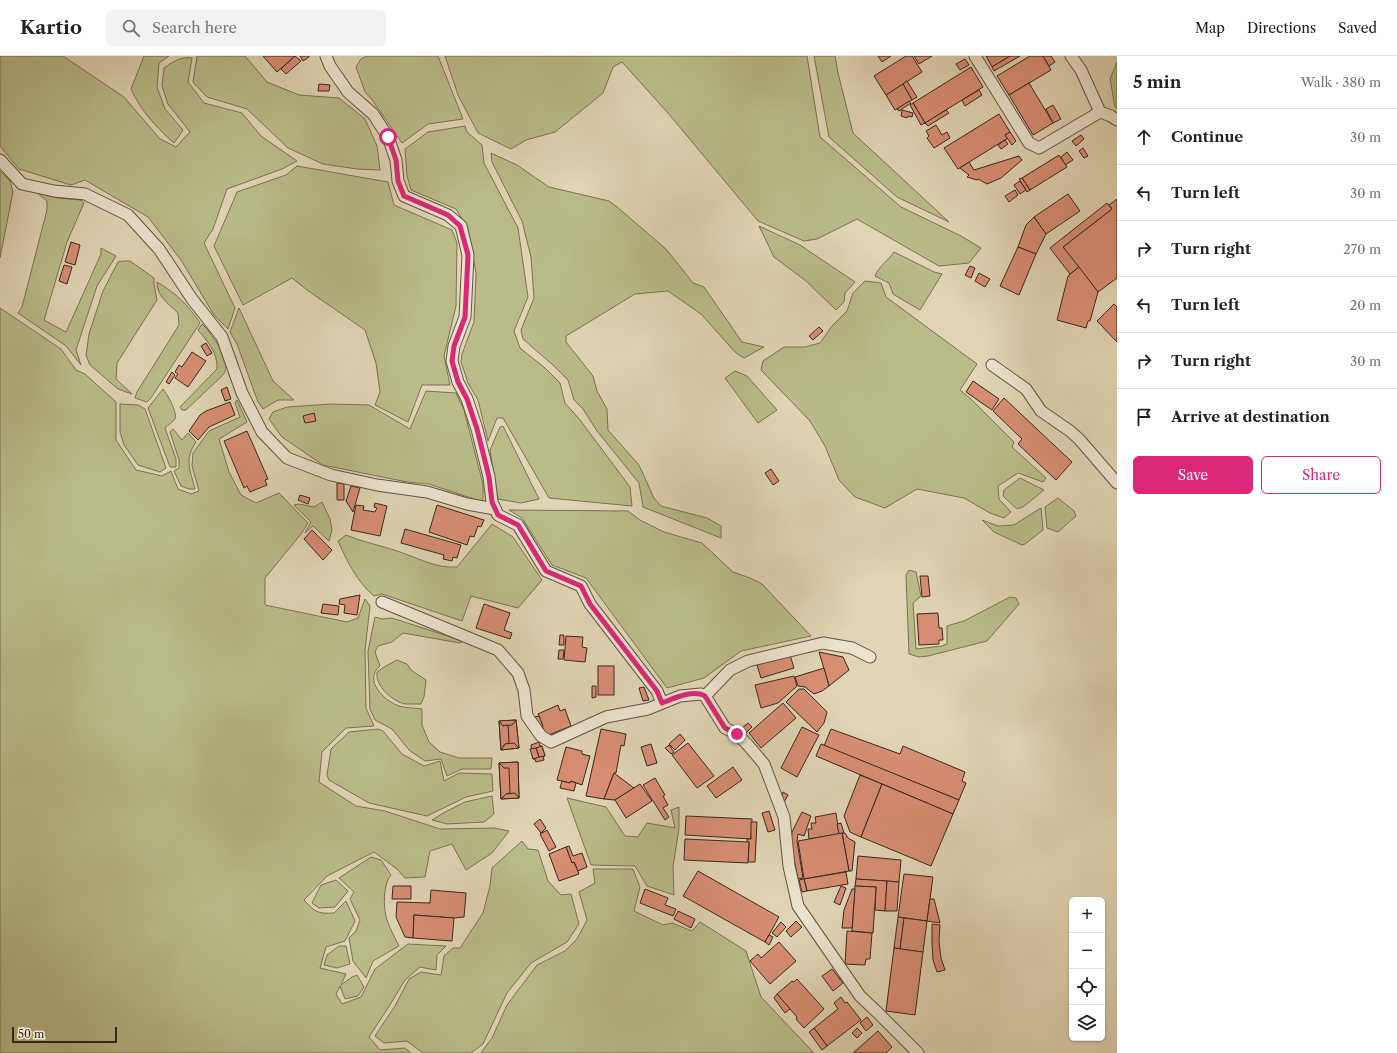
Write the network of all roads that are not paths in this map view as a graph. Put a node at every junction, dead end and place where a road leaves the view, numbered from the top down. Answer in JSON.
{"nodes":[{"id":1,"x":326,"y":56,"type":"edge"},
{"id":2,"x":975,"y":56,"type":"edge"},
{"id":3,"x":1071,"y":56,"type":"edge"},
{"id":4,"x":1100,"y":112,"type":"junction"},
{"id":5,"x":1117,"y":120,"type":"edge"},
{"id":6,"x":0,"y":160,"type":"edge"},
{"id":7,"x":992,"y":365,"type":"dead end"},
{"id":8,"x":1117,"y":483,"type":"edge"},
{"id":9,"x":495,"y":509,"type":"junction"},
{"id":10,"x":382,"y":602,"type":"dead end"},
{"id":11,"x":870,"y":657,"type":"dead end"},
{"id":12,"x":705,"y":696,"type":"junction"},
{"id":13,"x":662,"y":703,"type":"junction"},
{"id":14,"x":918,"y":1053,"type":"edge"}],
"edges":[{"from":1,"to":9,"type":"street"},
{"from":2,"to":4,"type":"street"},
{"from":3,"to":4,"type":"street"},
{"from":4,"to":5,"type":"street"},
{"from":6,"to":9,"type":"street"},
{"from":7,"to":8,"type":"street"},
{"from":9,"to":13,"type":"street"},
{"from":10,"to":13,"type":"street"},
{"from":11,"to":12,"type":"street"},
{"from":12,"to":13,"type":"street"},
{"from":12,"to":14,"type":"street"}]}
